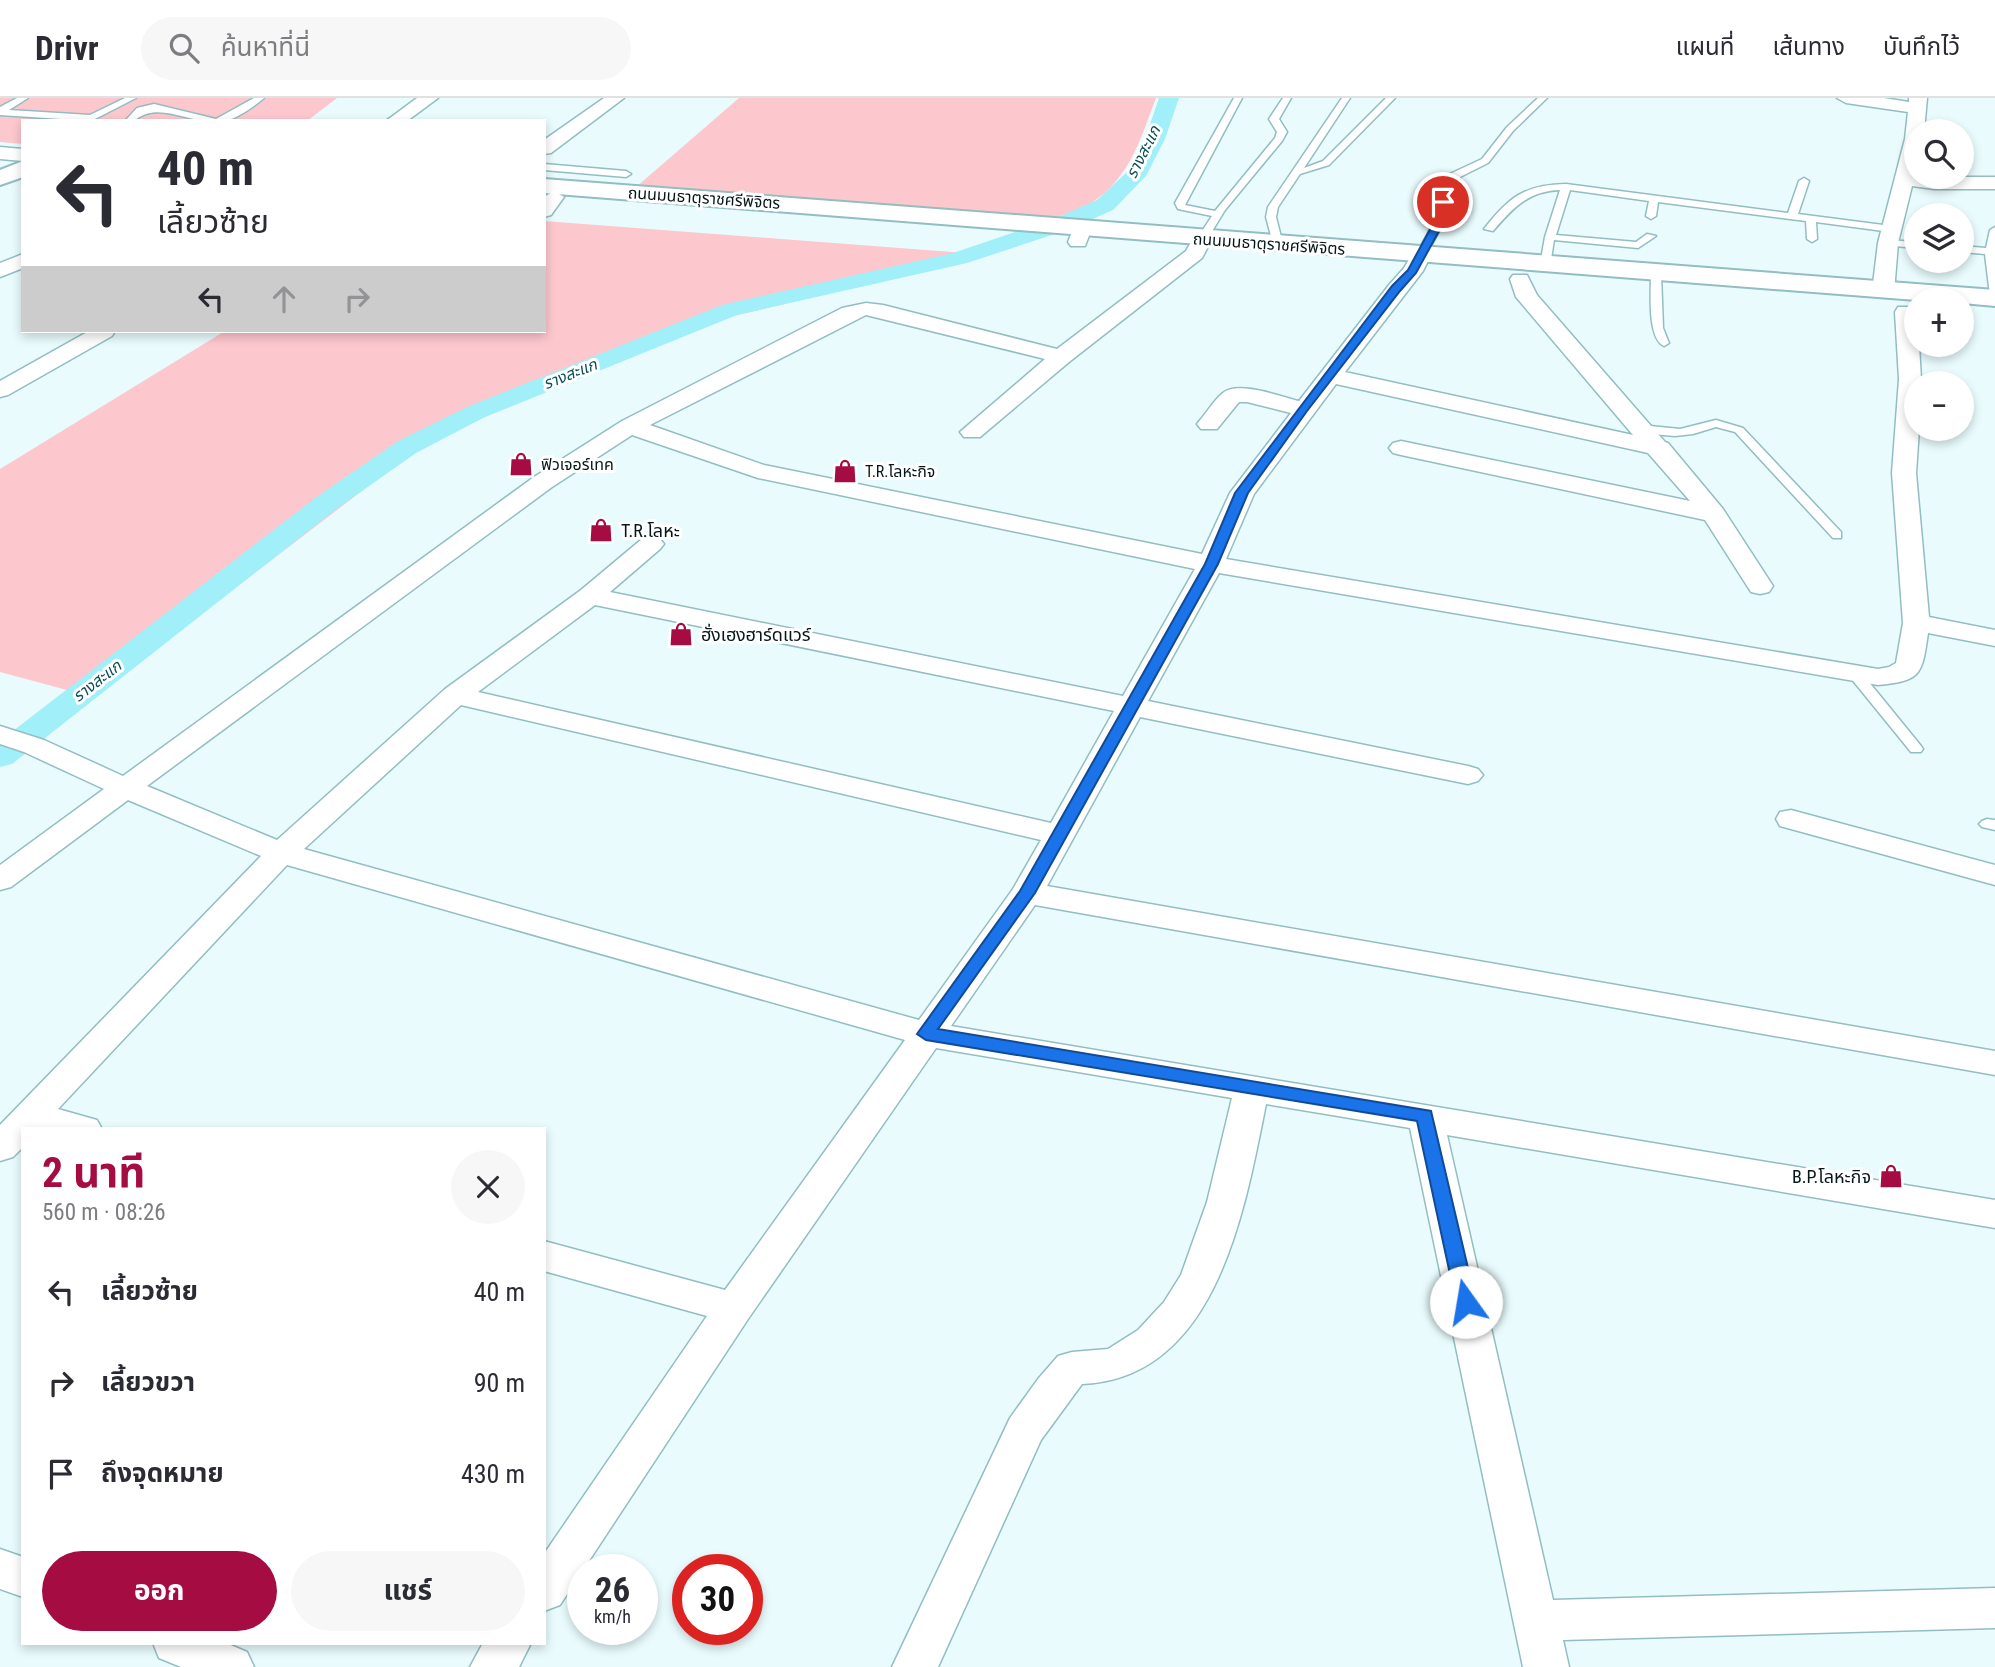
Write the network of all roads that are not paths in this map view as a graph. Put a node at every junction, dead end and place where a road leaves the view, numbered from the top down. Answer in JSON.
{"nodes":[{"id":1,"x":24,"y":98,"type":"edge"},
{"id":2,"x":132,"y":98,"type":"edge"},
{"id":3,"x":260,"y":98,"type":"edge"},
{"id":4,"x":408,"y":98,"type":"edge"},
{"id":5,"x":429,"y":98,"type":"edge"},
{"id":6,"x":615,"y":98,"type":"edge"},
{"id":7,"x":1238,"y":98,"type":"edge"},
{"id":8,"x":1287,"y":98,"type":"edge"},
{"id":9,"x":1346,"y":98,"type":"edge"},
{"id":10,"x":1391,"y":98,"type":"edge"},
{"id":11,"x":1543,"y":98,"type":"edge"},
{"id":12,"x":1846,"y":98,"type":"edge"},
{"id":13,"x":1918,"y":103,"type":"edge"},
{"id":14,"x":0,"y":112,"type":"edge"},
{"id":15,"x":131,"y":119,"type":"edge"},
{"id":16,"x":205,"y":119,"type":"edge"},
{"id":17,"x":223,"y":119,"type":"edge"},
{"id":18,"x":377,"y":119,"type":"edge"},
{"id":19,"x":398,"y":119,"type":"edge"},
{"id":20,"x":546,"y":148,"type":"edge"},
{"id":21,"x":0,"y":153,"type":"edge"},
{"id":22,"x":21,"y":155,"type":"edge"},
{"id":23,"x":546,"y":167,"type":"edge"},
{"id":24,"x":21,"y":169,"type":"edge"},
{"id":25,"x":1297,"y":172,"type":"junction"},
{"id":26,"x":626,"y":174,"type":"dead end"},
{"id":27,"x":0,"y":178,"type":"edge"},
{"id":28,"x":1904,"y":179,"type":"edge"},
{"id":29,"x":1804,"y":181,"type":"dead end"},
{"id":30,"x":1974,"y":183,"type":"edge"},
{"id":31,"x":1995,"y":183,"type":"edge"},
{"id":32,"x":1566,"y":187,"type":"junction"},
{"id":33,"x":547,"y":197,"type":"edge"},
{"id":34,"x":1654,"y":197,"type":"junction"},
{"id":35,"x":1218,"y":214,"type":"junction"},
{"id":36,"x":1651,"y":216,"type":"dead end"},
{"id":37,"x":1792,"y":216,"type":"junction"},
{"id":38,"x":1811,"y":218,"type":"junction"},
{"id":39,"x":963,"y":223,"type":"junction"},
{"id":40,"x":1489,"y":229,"type":"dead end"},
{"id":41,"x":1995,"y":230,"type":"edge"},
{"id":42,"x":1073,"y":232,"type":"junction"},
{"id":43,"x":1651,"y":236,"type":"dead end"},
{"id":44,"x":1889,"y":236,"type":"junction"},
{"id":45,"x":1550,"y":237,"type":"junction"},
{"id":46,"x":1812,"y":239,"type":"dead end"},
{"id":47,"x":1904,"y":241,"type":"edge"},
{"id":48,"x":1278,"y":245,"type":"junction"},
{"id":49,"x":1199,"y":246,"type":"junction"},
{"id":50,"x":1974,"y":250,"type":"edge"},
{"id":51,"x":1990,"y":251,"type":"junction"},
{"id":52,"x":21,"y":261,"type":"edge"},
{"id":53,"x":1417,"y":263,"type":"junction"},
{"id":54,"x":1545,"y":265,"type":"junction"},
{"id":55,"x":0,"y":271,"type":"edge"},
{"id":56,"x":1520,"y":279,"type":"junction"},
{"id":57,"x":1657,"y":282,"type":"junction"},
{"id":58,"x":1883,"y":292,"type":"junction"},
{"id":59,"x":1995,"y":297,"type":"edge"},
{"id":60,"x":1904,"y":311,"type":"edge"},
{"id":61,"x":1974,"y":317,"type":"edge"},
{"id":62,"x":1995,"y":318,"type":"edge"},
{"id":63,"x":100,"y":333,"type":"edge"},
{"id":64,"x":1664,"y":343,"type":"dead end"},
{"id":65,"x":1061,"y":357,"type":"junction"},
{"id":66,"x":1910,"y":357,"type":"edge"},
{"id":67,"x":1330,"y":376,"type":"junction"},
{"id":68,"x":0,"y":390,"type":"edge"},
{"id":69,"x":1303,"y":409,"type":"junction"},
{"id":70,"x":1209,"y":424,"type":"dead end"},
{"id":71,"x":630,"y":426,"type":"junction"},
{"id":72,"x":1640,"y":429,"type":"junction"},
{"id":73,"x":972,"y":432,"type":"dead end"},
{"id":74,"x":1401,"y":448,"type":"dead end"},
{"id":75,"x":1660,"y":448,"type":"junction"},
{"id":76,"x":1714,"y":514,"type":"junction"},
{"id":77,"x":1837,"y":535,"type":"dead end"},
{"id":78,"x":651,"y":544,"type":"dead end"},
{"id":79,"x":1211,"y":564,"type":"junction"},
{"id":80,"x":1760,"y":586,"type":"dead end"},
{"id":81,"x":590,"y":596,"type":"junction"},
{"id":82,"x":1916,"y":624,"type":"junction"},
{"id":83,"x":1995,"y":638,"type":"edge"},
{"id":84,"x":1855,"y":674,"type":"junction"},
{"id":85,"x":455,"y":695,"type":"junction"},
{"id":86,"x":1133,"y":707,"type":"junction"},
{"id":87,"x":0,"y":735,"type":"edge"},
{"id":88,"x":1916,"y":749,"type":"dead end"},
{"id":89,"x":1468,"y":775,"type":"dead end"},
{"id":90,"x":124,"y":788,"type":"junction"},
{"id":91,"x":1791,"y":819,"type":"dead end"},
{"id":92,"x":1058,"y":834,"type":"junction"},
{"id":93,"x":281,"y":853,"type":"junction"},
{"id":94,"x":1995,"y":875,"type":"edge"},
{"id":95,"x":0,"y":880,"type":"edge"},
{"id":96,"x":1027,"y":893,"type":"junction"},
{"id":97,"x":926,"y":1034,"type":"junction"},
{"id":98,"x":1995,"y":1063,"type":"edge"},
{"id":99,"x":1252,"y":1087,"type":"junction"},
{"id":100,"x":34,"y":1115,"type":"junction"},
{"id":101,"x":1425,"y":1116,"type":"junction"},
{"id":102,"x":22,"y":1127,"type":"edge"},
{"id":103,"x":77,"y":1127,"type":"edge"},
{"id":104,"x":21,"y":1128,"type":"edge"},
{"id":105,"x":0,"y":1148,"type":"edge"},
{"id":106,"x":1995,"y":1214,"type":"edge"},
{"id":107,"x":546,"y":1257,"type":"edge"},
{"id":108,"x":734,"y":1308,"type":"junction"},
{"id":109,"x":0,"y":1568,"type":"edge"},
{"id":110,"x":21,"y":1577,"type":"edge"},
{"id":111,"x":546,"y":1588,"type":"edge"},
{"id":112,"x":1995,"y":1608,"type":"edge"},
{"id":113,"x":1536,"y":1621,"type":"junction"},
{"id":114,"x":180,"y":1645,"type":"edge"},
{"id":115,"x":508,"y":1645,"type":"edge"},
{"id":116,"x":231,"y":1667,"type":"edge"},
{"id":117,"x":493,"y":1667,"type":"edge"},
{"id":118,"x":915,"y":1667,"type":"edge"},
{"id":119,"x":1546,"y":1667,"type":"edge"}],
"edges":[{"from":1,"to":14,"type":"lane"},
{"from":2,"to":14,"type":"lane"},
{"from":3,"to":17,"type":"lane"},
{"from":4,"to":18,"type":"street"},
{"from":5,"to":19,"type":"street"},
{"from":6,"to":20,"type":"street"},
{"from":7,"to":35,"type":"lane"},
{"from":8,"to":35,"type":"lane"},
{"from":9,"to":25,"type":"lane"},
{"from":10,"to":25,"type":"lane"},
{"from":11,"to":53,"type":"lane"},
{"from":12,"to":13,"type":"street"},
{"from":15,"to":16,"type":"lane"},
{"from":21,"to":22,"type":"street"},
{"from":23,"to":26,"type":"lane"},
{"from":24,"to":27,"type":"street"},
{"from":25,"to":48,"type":"lane"},
{"from":28,"to":44,"type":"street"},
{"from":29,"to":37,"type":"lane"},
{"from":30,"to":31,"type":"street"},
{"from":32,"to":34,"type":"lane"},
{"from":32,"to":40,"type":"lane"},
{"from":32,"to":45,"type":"lane"},
{"from":33,"to":39,"type":"street","name":"ถนนมนธาตุราชศรีพิจิตร"},
{"from":34,"to":36,"type":"lane"},
{"from":34,"to":37,"type":"lane"},
{"from":35,"to":49,"type":"lane"},
{"from":37,"to":38,"type":"lane"},
{"from":38,"to":44,"type":"lane"},
{"from":38,"to":46,"type":"lane"},
{"from":39,"to":42,"type":"street","name":"ถนนมนธาตุราชศรีพิจิตร"},
{"from":39,"to":42,"type":"street","name":"ถนนมนธาตุราชศรีพิจิตร"},
{"from":41,"to":51,"type":"lane"},
{"from":42,"to":49,"type":"street","name":"ถนนมนธาตุราชศรีพิจิตร"},
{"from":43,"to":45,"type":"lane"},
{"from":44,"to":47,"type":"lane"},
{"from":44,"to":58,"type":"street"},
{"from":45,"to":54,"type":"lane"},
{"from":48,"to":49,"type":"street","name":"ถนนมนธาตุราชศรีพิจิตร"},
{"from":48,"to":53,"type":"street","name":"ถนนมนธาตุราชศรีพิจิตร"},
{"from":49,"to":53,"type":"street","name":"ถนนมนธาตุราชศรีพิจิตร"},
{"from":49,"to":65,"type":"street"},
{"from":50,"to":51,"type":"lane"},
{"from":51,"to":59,"type":"lane"},
{"from":52,"to":55,"type":"street"},
{"from":53,"to":54,"type":"street","name":"ถนนมนธาตุราชศรีพิจิตร"},
{"from":53,"to":56,"type":"street","name":"ถนนมนธาตุราชศรีพิจิตร"},
{"from":53,"to":67,"type":"street"},
{"from":54,"to":57,"type":"street","name":"ถนนมนธาตุราชศรีพิจิตร"},
{"from":56,"to":57,"type":"street","name":"ถนนมนธาตุราชศรีพิจิตร"},
{"from":56,"to":72,"type":"street"},
{"from":57,"to":58,"type":"street","name":"ถนนมนธาตุราชศรีพิจิตร"},
{"from":57,"to":60,"type":"street","name":"ถนนมนธาตุราชศรีพิจิตร"},
{"from":57,"to":64,"type":"lane"},
{"from":58,"to":59,"type":"street","name":"ถนนมนธาตุราชศรีพิจิตร"},
{"from":61,"to":62,"type":"street"},
{"from":63,"to":68,"type":"street"},
{"from":65,"to":71,"type":"street"},
{"from":65,"to":73,"type":"street"},
{"from":66,"to":82,"type":"street"},
{"from":67,"to":69,"type":"street"},
{"from":67,"to":75,"type":"street"},
{"from":69,"to":70,"type":"street"},
{"from":69,"to":79,"type":"street"},
{"from":71,"to":79,"type":"street"},
{"from":71,"to":90,"type":"street"},
{"from":72,"to":75,"type":"street"},
{"from":72,"to":77,"type":"lane"},
{"from":74,"to":76,"type":"street"},
{"from":75,"to":76,"type":"street"},
{"from":76,"to":80,"type":"street"},
{"from":78,"to":81,"type":"street"},
{"from":79,"to":84,"type":"street"},
{"from":79,"to":86,"type":"street"},
{"from":81,"to":85,"type":"street"},
{"from":81,"to":86,"type":"street"},
{"from":82,"to":83,"type":"street"},
{"from":82,"to":84,"type":"street"},
{"from":84,"to":88,"type":"lane"},
{"from":85,"to":92,"type":"street"},
{"from":85,"to":93,"type":"street"},
{"from":86,"to":89,"type":"street"},
{"from":86,"to":92,"type":"street"},
{"from":87,"to":90,"type":"street"},
{"from":90,"to":93,"type":"street"},
{"from":90,"to":95,"type":"street"},
{"from":91,"to":94,"type":"street"},
{"from":92,"to":96,"type":"street"},
{"from":93,"to":97,"type":"street"},
{"from":93,"to":100,"type":"street"},
{"from":96,"to":97,"type":"street"},
{"from":96,"to":98,"type":"street"},
{"from":97,"to":99,"type":"street"},
{"from":97,"to":108,"type":"street"},
{"from":99,"to":101,"type":"street"},
{"from":99,"to":118,"type":"street"},
{"from":100,"to":102,"type":"street"},
{"from":100,"to":103,"type":"street"},
{"from":101,"to":106,"type":"street"},
{"from":101,"to":113,"type":"street"},
{"from":104,"to":105,"type":"street"},
{"from":107,"to":108,"type":"street"},
{"from":108,"to":111,"type":"street"},
{"from":109,"to":110,"type":"street"},
{"from":112,"to":113,"type":"street"},
{"from":113,"to":119,"type":"street"},
{"from":114,"to":116,"type":"street"},
{"from":115,"to":117,"type":"street"}]}
